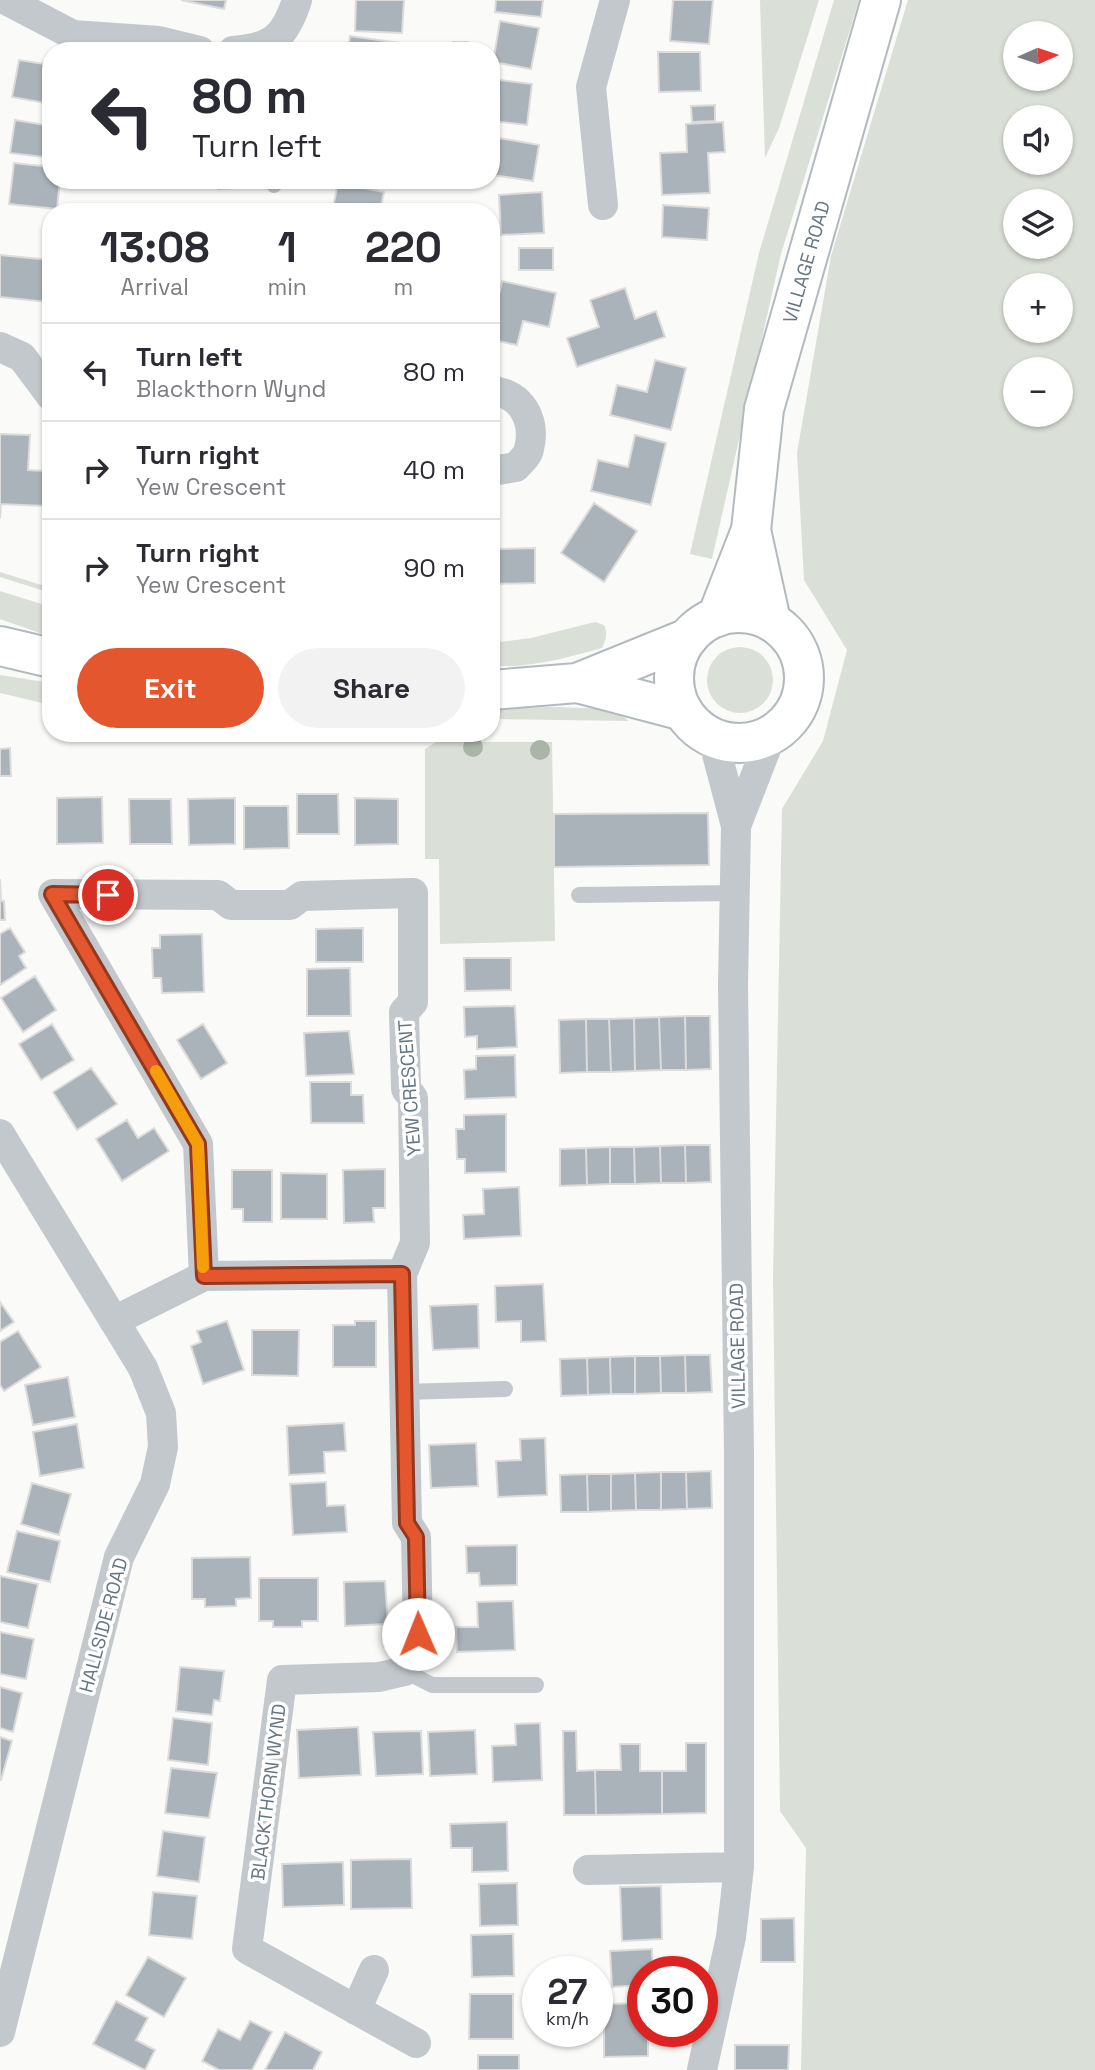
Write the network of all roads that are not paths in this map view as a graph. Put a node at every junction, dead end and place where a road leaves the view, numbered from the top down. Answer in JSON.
{"nodes":[{"id":1,"x":5,"y":0,"type":"edge"},
{"id":2,"x":297,"y":0,"type":"edge"},
{"id":3,"x":615,"y":0,"type":"edge"},
{"id":4,"x":881,"y":0,"type":"edge"},
{"id":5,"x":0,"y":9,"type":"edge"},
{"id":6,"x":163,"y":42,"type":"edge"},
{"id":7,"x":273,"y":42,"type":"edge"},
{"id":8,"x":603,"y":205,"type":"dead end"},
{"id":9,"x":0,"y":347,"type":"edge"},
{"id":10,"x":42,"y":384,"type":"edge"},
{"id":11,"x":500,"y":392,"type":"edge"},
{"id":12,"x":500,"y":470,"type":"edge"},
{"id":13,"x":751,"y":530,"type":"junction"},
{"id":14,"x":771,"y":621,"type":"junction"},
{"id":15,"x":703,"y":628,"type":"junction"},
{"id":16,"x":0,"y":646,"type":"edge"},
{"id":17,"x":42,"y":656,"type":"edge"},
{"id":18,"x":577,"y":683,"type":"junction"},
{"id":19,"x":500,"y":689,"type":"edge"},
{"id":20,"x":683,"y":711,"type":"junction"},
{"id":21,"x":771,"y":736,"type":"junction"},
{"id":22,"x":713,"y":739,"type":"junction"},
{"id":23,"x":736,"y":827,"type":"junction"},
{"id":24,"x":735,"y":893,"type":"junction"},
{"id":25,"x":579,"y":895,"type":"dead end"},
{"id":26,"x":0,"y":1134,"type":"edge"},
{"id":27,"x":402,"y":1274,"type":"junction"},
{"id":28,"x":204,"y":1276,"type":"junction"},
{"id":29,"x":114,"y":1321,"type":"junction"},
{"id":30,"x":505,"y":1389,"type":"dead end"},
{"id":31,"x":405,"y":1392,"type":"junction"},
{"id":32,"x":405,"y":1671,"type":"junction"},
{"id":33,"x":536,"y":1685,"type":"dead end"},
{"id":34,"x":739,"y":1867,"type":"junction"},
{"id":35,"x":588,"y":1870,"type":"dead end"},
{"id":36,"x":374,"y":1970,"type":"dead end"},
{"id":37,"x":356,"y":2010,"type":"junction"},
{"id":38,"x":0,"y":2032,"type":"edge"},
{"id":39,"x":416,"y":2043,"type":"dead end"},
{"id":40,"x":702,"y":2070,"type":"edge"}],
"edges":[{"from":1,"to":5,"type":"street"},
{"from":1,"to":6,"type":"street"},
{"from":2,"to":7,"type":"street"},
{"from":3,"to":8,"type":"street"},
{"from":4,"to":13,"type":"street","name":"VILLAGE ROAD"},
{"from":9,"to":10,"type":"street"},
{"from":11,"to":12,"type":"street"},
{"from":13,"to":14,"type":"street","name":"VILLAGE ROAD"},
{"from":13,"to":15,"type":"street","name":"VILLAGE ROAD"},
{"from":14,"to":15,"type":"street"},
{"from":14,"to":21,"type":"street"},
{"from":15,"to":18,"type":"street"},
{"from":15,"to":20,"type":"street"},
{"from":16,"to":17,"type":"street"},
{"from":18,"to":19,"type":"street"},
{"from":18,"to":20,"type":"street"},
{"from":20,"to":22,"type":"street"},
{"from":21,"to":22,"type":"street"},
{"from":21,"to":23,"type":"street","name":"VILLAGE ROAD"},
{"from":22,"to":23,"type":"street","name":"VILLAGE ROAD"},
{"from":23,"to":24,"type":"street","name":"VILLAGE ROAD"},
{"from":24,"to":25,"type":"lane"},
{"from":24,"to":34,"type":"street","name":"VILLAGE ROAD"},
{"from":26,"to":29,"type":"street","name":"HALLSIDE ROAD"},
{"from":27,"to":28,"type":"street"},
{"from":27,"to":28,"type":"street","name":"YEW CRESCENT"},
{"from":27,"to":31,"type":"street"},
{"from":28,"to":29,"type":"street"},
{"from":29,"to":38,"type":"street","name":"HALLSIDE ROAD"},
{"from":30,"to":31,"type":"lane"},
{"from":31,"to":32,"type":"street"},
{"from":32,"to":33,"type":"lane"},
{"from":32,"to":37,"type":"street","name":"BLACKTHORN WYND"},
{"from":34,"to":35,"type":"street"},
{"from":34,"to":40,"type":"street","name":"VILLAGE ROAD"},
{"from":36,"to":37,"type":"street"},
{"from":37,"to":39,"type":"street","name":"BLACKTHORN WYND"}]}
